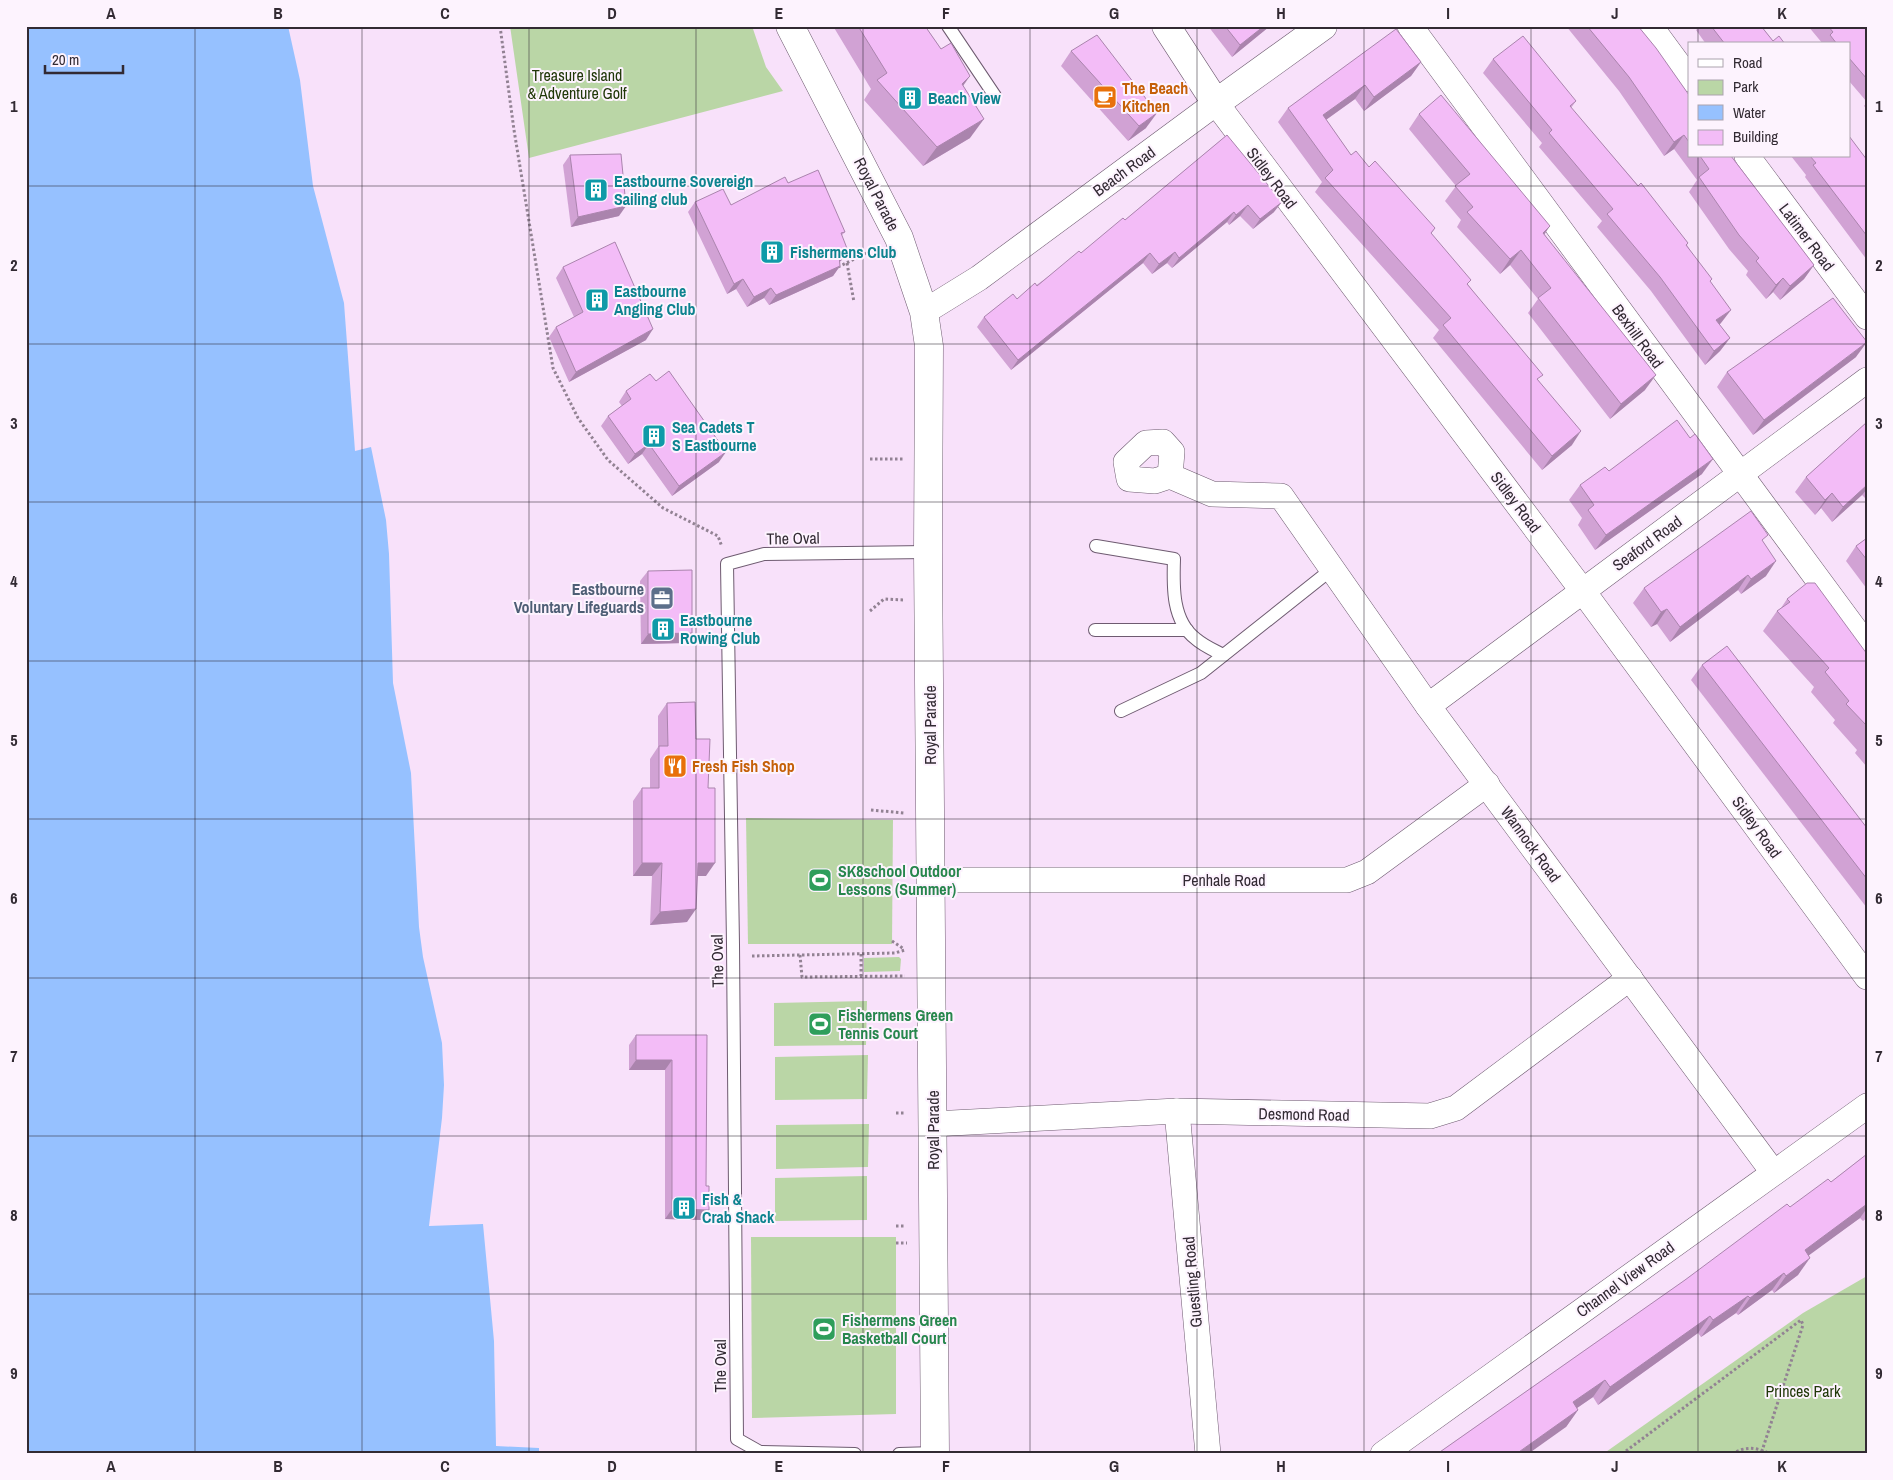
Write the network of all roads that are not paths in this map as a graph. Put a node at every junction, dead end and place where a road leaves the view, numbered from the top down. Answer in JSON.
{"nodes":[{"id":1,"x":790,"y":26,"type":"edge"},
{"id":2,"x":948,"y":26,"type":"edge"},
{"id":3,"x":1166,"y":26,"type":"edge"},
{"id":4,"x":1323,"y":26,"type":"edge"},
{"id":5,"x":1410,"y":26,"type":"edge"},
{"id":6,"x":1650,"y":26,"type":"edge"},
{"id":7,"x":1688,"y":78,"type":"edge"},
{"id":8,"x":995,"y":96,"type":"dead end"},
{"id":9,"x":1216,"y":103,"type":"junction"},
{"id":10,"x":1748,"y":158,"type":"edge"},
{"id":11,"x":924,"y":312,"type":"junction"},
{"id":12,"x":1867,"y":317,"type":"edge"},
{"id":13,"x":1867,"y":380,"type":"edge"},
{"id":14,"x":1741,"y":475,"type":"junction"},
{"id":15,"x":1170,"y":476,"type":"dead end"},
{"id":16,"x":1096,"y":546,"type":"dead end"},
{"id":17,"x":928,"y":552,"type":"junction"},
{"id":18,"x":1332,"y":569,"type":"junction"},
{"id":19,"x":1582,"y":590,"type":"junction"},
{"id":20,"x":1095,"y":630,"type":"dead end"},
{"id":21,"x":1187,"y":630,"type":"junction"},
{"id":22,"x":1867,"y":646,"type":"edge"},
{"id":23,"x":1223,"y":655,"type":"junction"},
{"id":24,"x":1428,"y":706,"type":"junction"},
{"id":25,"x":1121,"y":710,"type":"dead end"},
{"id":26,"x":1487,"y":784,"type":"junction"},
{"id":27,"x":930,"y":880,"type":"junction"},
{"id":28,"x":1867,"y":977,"type":"edge"},
{"id":29,"x":1630,"y":978,"type":"junction"},
{"id":30,"x":1867,"y":1106,"type":"edge"},
{"id":31,"x":1177,"y":1111,"type":"junction"},
{"id":32,"x":933,"y":1124,"type":"junction"},
{"id":33,"x":1773,"y":1172,"type":"junction"},
{"id":34,"x":812,"y":1453,"type":"edge"},
{"id":35,"x":935,"y":1453,"type":"edge"},
{"id":36,"x":855,"y":1454,"type":"edge"},
{"id":37,"x":899,"y":1454,"type":"edge"},
{"id":38,"x":1208,"y":1454,"type":"edge"},
{"id":39,"x":1384,"y":1454,"type":"edge"}],
"edges":[{"from":1,"to":11,"type":"street","name":"Royal Parade"},
{"from":2,"to":8,"type":"lane"},
{"from":3,"to":9,"type":"street","name":"Sidley Road"},
{"from":4,"to":9,"type":"street","name":"Beach Road"},
{"from":5,"to":14,"type":"street","name":"Bexhill Road"},
{"from":6,"to":7,"type":"street"},
{"from":9,"to":11,"type":"street","name":"Beach Road"},
{"from":9,"to":19,"type":"street","name":"Sidley Road"},
{"from":10,"to":12,"type":"street","name":"Latimer Road"},
{"from":11,"to":17,"type":"street","name":"Royal Parade"},
{"from":13,"to":14,"type":"street","name":"Seaford Road"},
{"from":14,"to":19,"type":"street","name":"Seaford Road"},
{"from":14,"to":22,"type":"street","name":"Bexhill Road"},
{"from":15,"to":18,"type":"street","name":"Wannock Road"},
{"from":16,"to":21,"type":"lane"},
{"from":17,"to":27,"type":"street","name":"Royal Parade"},
{"from":17,"to":34,"type":"lane","name":"The Oval"},
{"from":18,"to":23,"type":"lane"},
{"from":18,"to":24,"type":"street","name":"Wannock Road"},
{"from":19,"to":24,"type":"street","name":"Seaford Road"},
{"from":19,"to":28,"type":"street","name":"Sidley Road"},
{"from":20,"to":21,"type":"lane"},
{"from":21,"to":23,"type":"lane"},
{"from":23,"to":25,"type":"lane"},
{"from":24,"to":26,"type":"street","name":"Wannock Road"},
{"from":26,"to":27,"type":"street","name":"Penhale Road"},
{"from":26,"to":29,"type":"street","name":"Wannock Road"},
{"from":27,"to":32,"type":"street","name":"Royal Parade"},
{"from":29,"to":31,"type":"street","name":"Desmond Road"},
{"from":29,"to":33,"type":"street","name":"Wannock Road"},
{"from":30,"to":33,"type":"street","name":"Channel View Road"},
{"from":31,"to":32,"type":"street","name":"Desmond Road"},
{"from":31,"to":38,"type":"street","name":"Guestling Road"},
{"from":32,"to":35,"type":"street","name":"Royal Parade"},
{"from":33,"to":39,"type":"street","name":"Channel View Road"},
{"from":34,"to":36,"type":"lane","name":"The Oval"},
{"from":35,"to":37,"type":"lane"}]}
